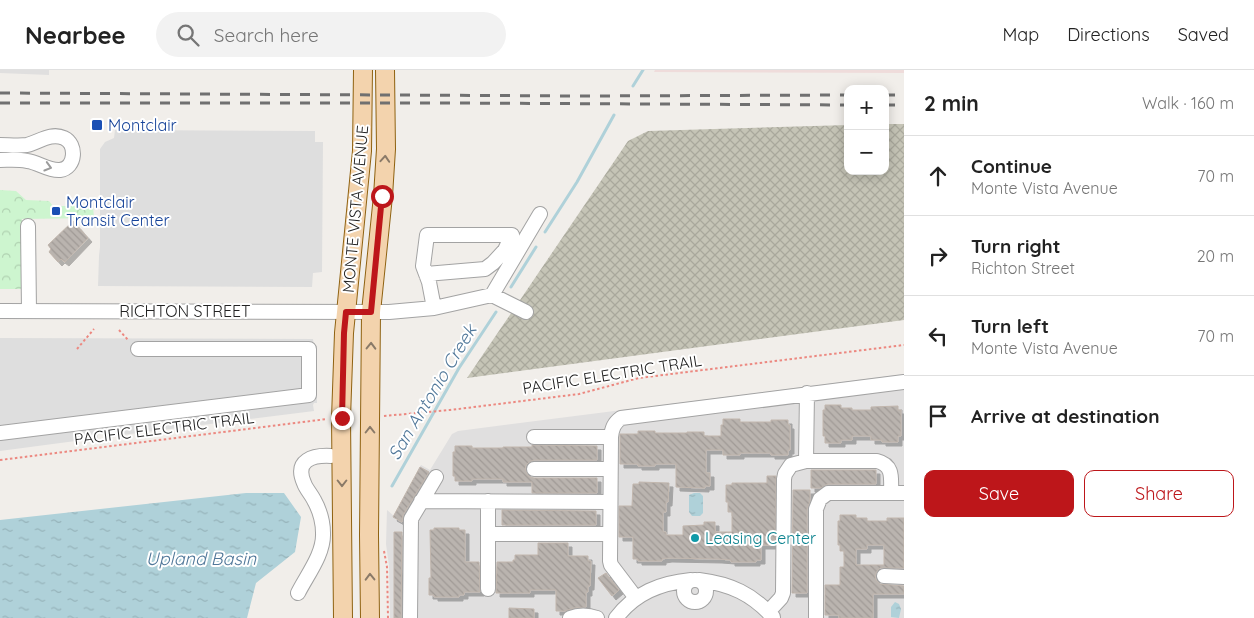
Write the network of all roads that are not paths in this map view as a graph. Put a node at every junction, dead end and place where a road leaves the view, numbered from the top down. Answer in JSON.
{"nodes":[{"id":1,"x":362,"y":70,"type":"edge"},
{"id":2,"x":385,"y":70,"type":"edge"},
{"id":3,"x":0,"y":145,"type":"edge"},
{"id":4,"x":0,"y":160,"type":"edge"},
{"id":5,"x":540,"y":214,"type":"dead end"},
{"id":6,"x":28,"y":226,"type":"dead end"},
{"id":7,"x":426,"y":274,"type":"junction"},
{"id":8,"x":492,"y":295,"type":"junction"},
{"id":9,"x":434,"y":308,"type":"junction"},
{"id":10,"x":0,"y":311,"type":"edge"},
{"id":11,"x":29,"y":311,"type":"junction"},
{"id":12,"x":346,"y":312,"type":"junction"},
{"id":13,"x":371,"y":312,"type":"junction"},
{"id":14,"x":526,"y":312,"type":"dead end"},
{"id":15,"x":136,"y":348,"type":"road end"},
{"id":16,"x":904,"y":382,"type":"edge"},
{"id":17,"x":807,"y":393,"type":"junction"},
{"id":18,"x":0,"y":433,"type":"edge"},
{"id":19,"x":534,"y":437,"type":"dead end"},
{"id":20,"x":610,"y":437,"type":"junction"},
{"id":21,"x":331,"y":456,"type":"dead end"},
{"id":22,"x":806,"y":461,"type":"junction"},
{"id":23,"x":534,"y":469,"type":"dead end"},
{"id":24,"x":610,"y":469,"type":"junction"},
{"id":25,"x":436,"y":477,"type":"dead end"},
{"id":26,"x":898,"y":493,"type":"edge"},
{"id":27,"x":421,"y":501,"type":"junction"},
{"id":28,"x":488,"y":501,"type":"junction"},
{"id":29,"x":610,"y":502,"type":"junction"},
{"id":30,"x":488,"y":534,"type":"junction"},
{"id":31,"x":610,"y":534,"type":"junction"},
{"id":32,"x":884,"y":576,"type":"dead end"},
{"id":33,"x":904,"y":577,"type":"edge"},
{"id":34,"x":488,"y":590,"type":"dead end"},
{"id":35,"x":298,"y":593,"type":"dead end"},
{"id":36,"x":636,"y":598,"type":"junction"},
{"id":37,"x":771,"y":615,"type":"edge"},
{"id":38,"x":343,"y":618,"type":"edge"},
{"id":39,"x":370,"y":618,"type":"edge"},
{"id":40,"x":410,"y":618,"type":"edge"},
{"id":41,"x":570,"y":618,"type":"edge"},
{"id":42,"x":597,"y":618,"type":"edge"},
{"id":43,"x":616,"y":618,"type":"edge"},
{"id":44,"x":816,"y":618,"type":"edge"}],
"edges":[{"from":1,"to":12,"type":"main road","name":"MONTE VISTA AVENUE"},
{"from":13,"to":2,"type":"main road","name":"MONTE VISTA AVENUE","one_way":true},
{"from":4,"to":3,"type":"street","one_way":true},
{"from":5,"to":8,"type":"street"},
{"from":6,"to":11,"type":"street"},
{"from":7,"to":7,"type":"street"},
{"from":7,"to":9,"type":"street"},
{"from":8,"to":9,"type":"street","name":"RICHTON STREET"},
{"from":8,"to":14,"type":"street"},
{"from":9,"to":13,"type":"street","name":"RICHTON STREET"},
{"from":10,"to":11,"type":"street","name":"RICHTON STREET"},
{"from":11,"to":12,"type":"street","name":"RICHTON STREET"},
{"from":12,"to":13,"type":"street","name":"RICHTON STREET"},
{"from":12,"to":38,"type":"main road","name":"MONTE VISTA AVENUE","one_way":true},
{"from":39,"to":13,"type":"main road","name":"MONTE VISTA AVENUE","one_way":true},
{"from":15,"to":18,"type":"street"},
{"from":16,"to":17,"type":"street"},
{"from":17,"to":20,"type":"street"},
{"from":17,"to":22,"type":"street"},
{"from":19,"to":20,"type":"street"},
{"from":20,"to":24,"type":"street"},
{"from":21,"to":35,"type":"street"},
{"from":22,"to":26,"type":"street"},
{"from":22,"to":37,"type":"street"},
{"from":23,"to":24,"type":"street"},
{"from":24,"to":29,"type":"street"},
{"from":25,"to":27,"type":"street"},
{"from":26,"to":44,"type":"street"},
{"from":27,"to":28,"type":"street"},
{"from":27,"to":40,"type":"street"},
{"from":28,"to":29,"type":"street"},
{"from":28,"to":30,"type":"street"},
{"from":29,"to":31,"type":"street"},
{"from":30,"to":31,"type":"street"},
{"from":30,"to":34,"type":"street"},
{"from":31,"to":36,"type":"street"},
{"from":32,"to":33,"type":"street"},
{"from":36,"to":37,"type":"street"},
{"from":36,"to":43,"type":"street"},
{"from":41,"to":42,"type":"street"}]}
